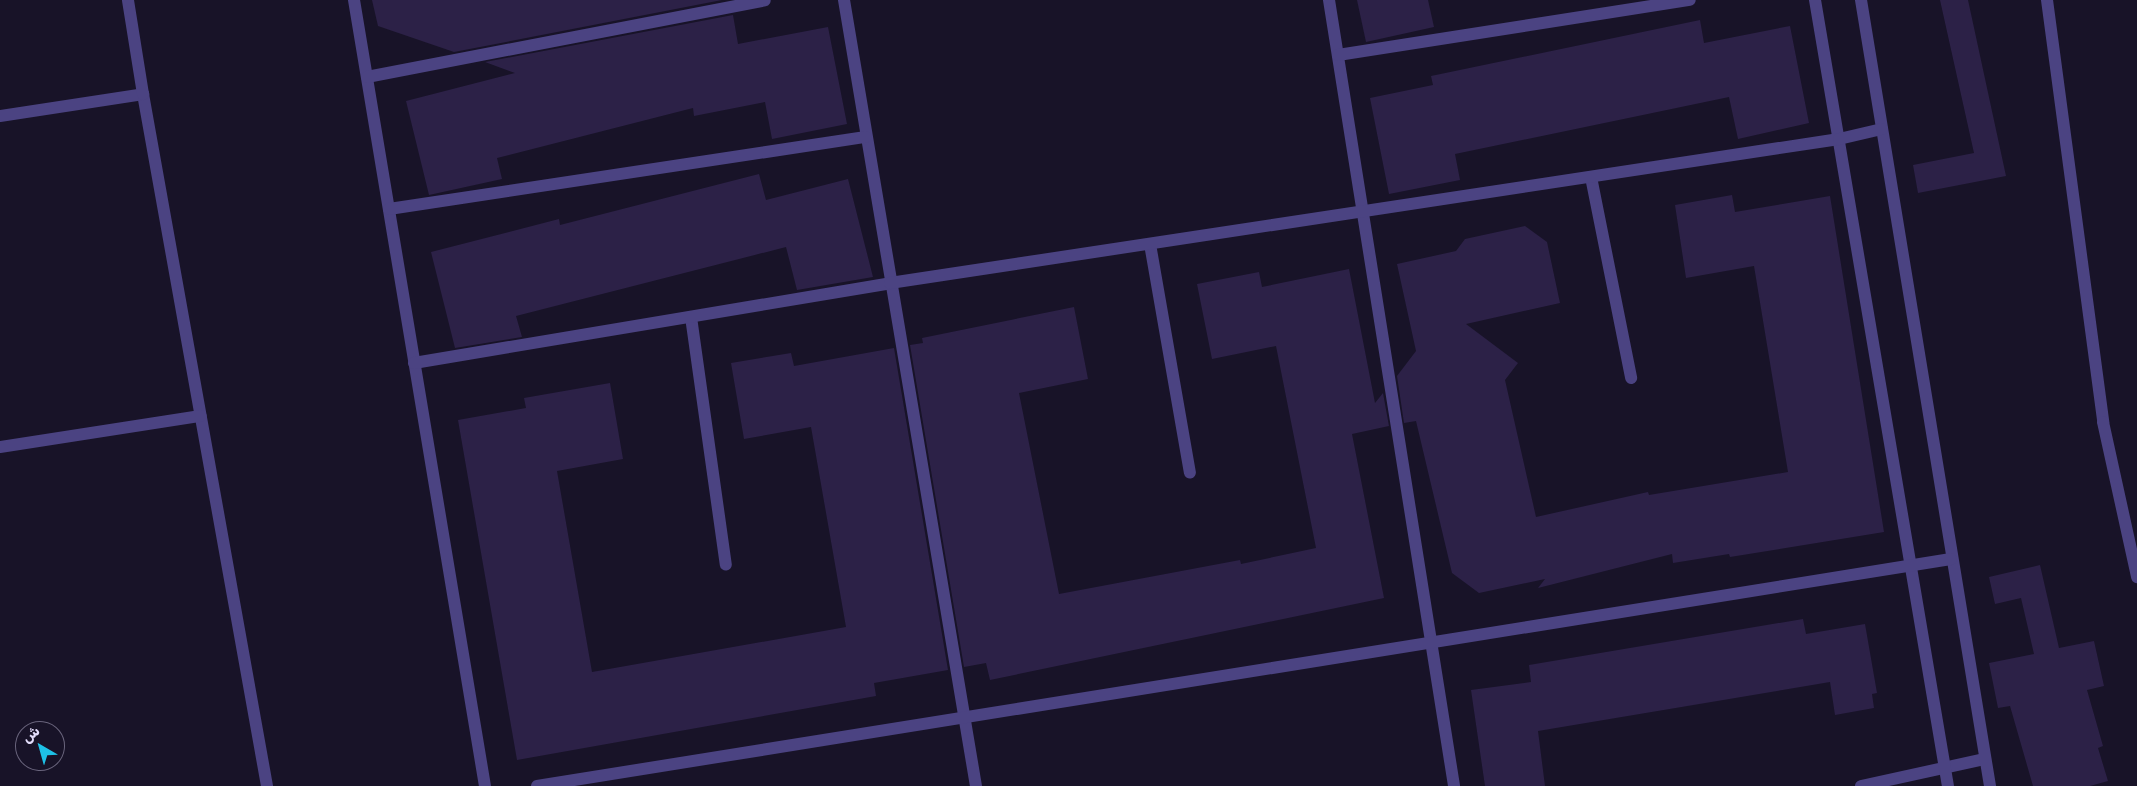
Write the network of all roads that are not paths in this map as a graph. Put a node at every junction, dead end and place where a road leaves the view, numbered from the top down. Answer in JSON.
{"nodes":[{"id":1,"x":128,"y":0,"type":"edge"},
{"id":2,"x":354,"y":0,"type":"edge"},
{"id":3,"x":765,"y":0,"type":"edge"},
{"id":4,"x":844,"y":0,"type":"edge"},
{"id":5,"x":1329,"y":0,"type":"edge"},
{"id":6,"x":1690,"y":0,"type":"edge"},
{"id":7,"x":1815,"y":0,"type":"edge"},
{"id":8,"x":1861,"y":0,"type":"edge"},
{"id":9,"x":2047,"y":0,"type":"edge"},
{"id":10,"x":1338,"y":55,"type":"junction"},
{"id":11,"x":367,"y":77,"type":"junction"},
{"id":12,"x":143,"y":94,"type":"junction"},
{"id":13,"x":0,"y":116,"type":"edge"},
{"id":14,"x":1882,"y":129,"type":"junction"},
{"id":15,"x":866,"y":137,"type":"junction"},
{"id":16,"x":1839,"y":139,"type":"junction"},
{"id":17,"x":1591,"y":177,"type":"junction"},
{"id":18,"x":389,"y":209,"type":"junction"},
{"id":19,"x":1365,"y":211,"type":"junction"},
{"id":20,"x":1150,"y":244,"type":"junction"},
{"id":21,"x":890,"y":283,"type":"junction"},
{"id":22,"x":691,"y":317,"type":"junction"},
{"id":23,"x":414,"y":363,"type":"junction"},
{"id":24,"x":1631,"y":378,"type":"dead end"},
{"id":25,"x":201,"y":416,"type":"junction"},
{"id":26,"x":0,"y":447,"type":"edge"},
{"id":27,"x":1190,"y":473,"type":"dead end"},
{"id":28,"x":1951,"y":559,"type":"junction"},
{"id":29,"x":726,"y":565,"type":"dead end"},
{"id":30,"x":1912,"y":568,"type":"junction"},
{"id":31,"x":2137,"y":577,"type":"edge"},
{"id":32,"x":1431,"y":640,"type":"junction"},
{"id":33,"x":964,"y":716,"type":"junction"},
{"id":34,"x":1985,"y":759,"type":"junction"},
{"id":35,"x":1945,"y":771,"type":"junction"},
{"id":36,"x":267,"y":786,"type":"edge"},
{"id":37,"x":485,"y":786,"type":"edge"},
{"id":38,"x":537,"y":786,"type":"edge"},
{"id":39,"x":976,"y":786,"type":"edge"},
{"id":40,"x":1454,"y":786,"type":"edge"},
{"id":41,"x":1861,"y":786,"type":"edge"},
{"id":42,"x":1948,"y":786,"type":"edge"},
{"id":43,"x":1990,"y":786,"type":"edge"}],
"edges":[{"from":1,"to":12,"type":"street"},
{"from":2,"to":11,"type":"street"},
{"from":3,"to":11,"type":"street"},
{"from":4,"to":15,"type":"street"},
{"from":5,"to":10,"type":"street"},
{"from":6,"to":10,"type":"street"},
{"from":7,"to":16,"type":"street"},
{"from":8,"to":14,"type":"street"},
{"from":9,"to":31,"type":"street"},
{"from":10,"to":19,"type":"street"},
{"from":11,"to":18,"type":"street"},
{"from":12,"to":13,"type":"street"},
{"from":12,"to":25,"type":"street"},
{"from":14,"to":16,"type":"street"},
{"from":14,"to":28,"type":"street"},
{"from":15,"to":18,"type":"street"},
{"from":15,"to":21,"type":"street"},
{"from":16,"to":17,"type":"street"},
{"from":16,"to":30,"type":"street"},
{"from":17,"to":19,"type":"street"},
{"from":17,"to":24,"type":"street"},
{"from":18,"to":23,"type":"street"},
{"from":19,"to":20,"type":"street"},
{"from":19,"to":32,"type":"street"},
{"from":20,"to":21,"type":"street"},
{"from":20,"to":27,"type":"street"},
{"from":21,"to":22,"type":"street"},
{"from":21,"to":33,"type":"street"},
{"from":22,"to":23,"type":"street"},
{"from":22,"to":29,"type":"street"},
{"from":23,"to":37,"type":"street"},
{"from":25,"to":26,"type":"street"},
{"from":25,"to":36,"type":"street"},
{"from":28,"to":30,"type":"street"},
{"from":28,"to":34,"type":"street"},
{"from":30,"to":32,"type":"street"},
{"from":30,"to":35,"type":"street"},
{"from":32,"to":33,"type":"street"},
{"from":32,"to":40,"type":"street"},
{"from":33,"to":38,"type":"street"},
{"from":33,"to":39,"type":"street"},
{"from":34,"to":35,"type":"street"},
{"from":34,"to":43,"type":"street"},
{"from":35,"to":41,"type":"street"},
{"from":35,"to":42,"type":"street"}]}
